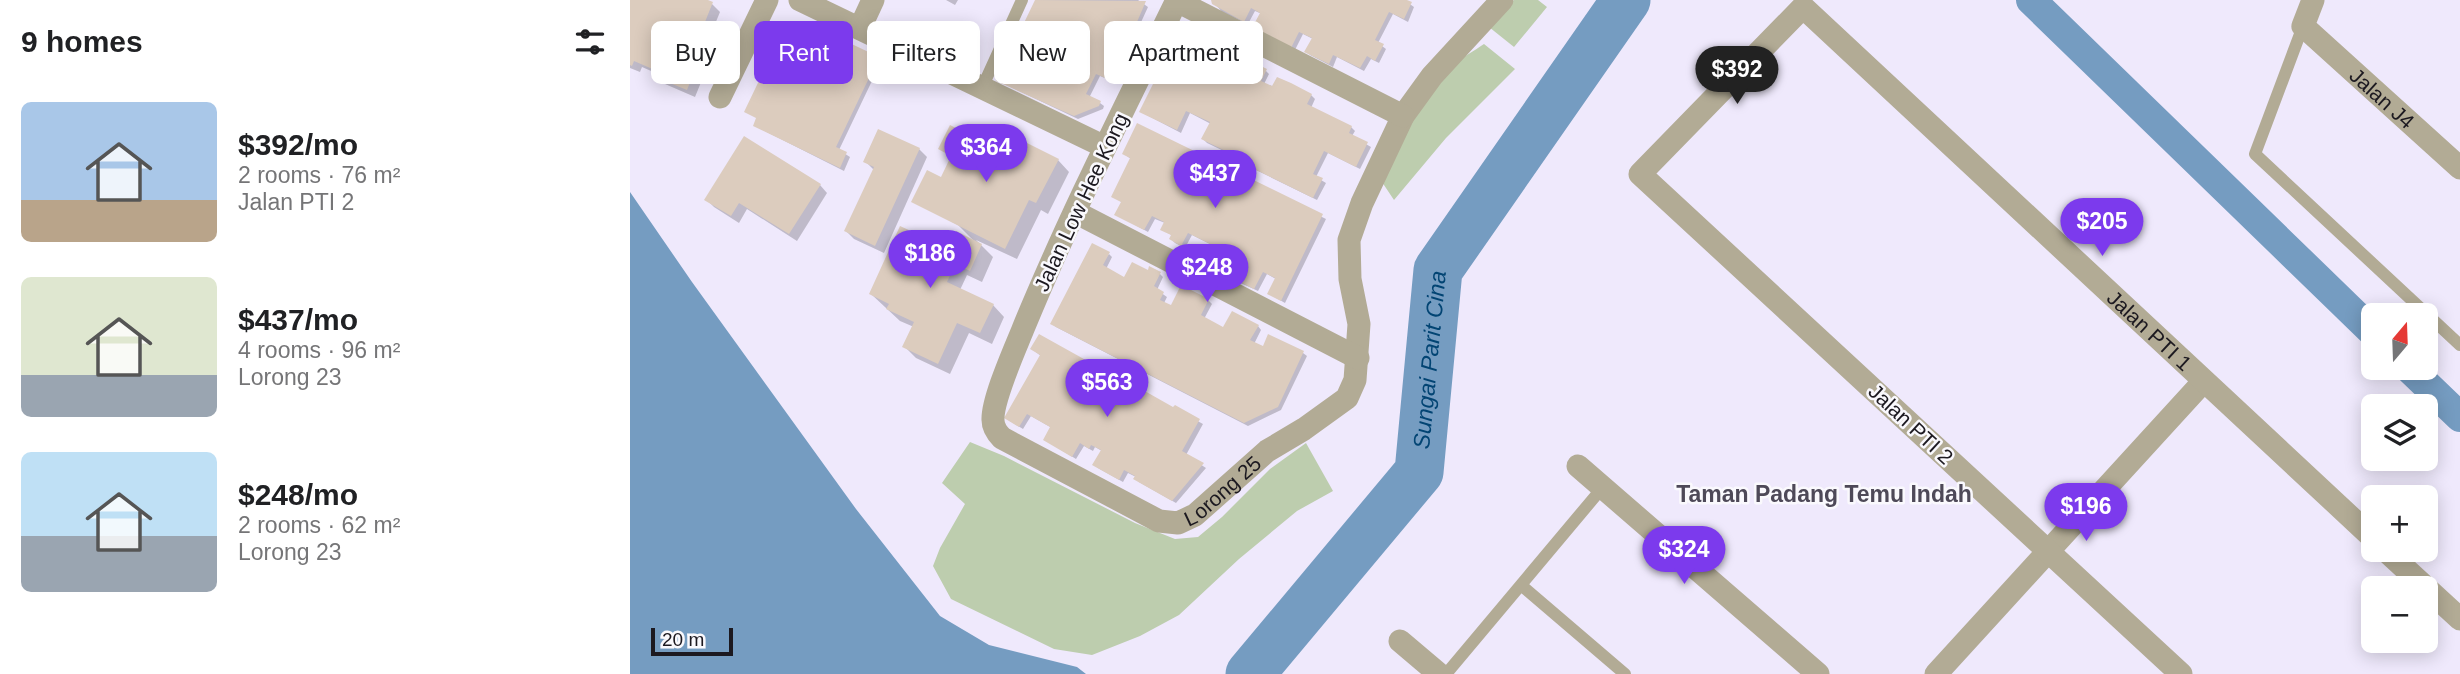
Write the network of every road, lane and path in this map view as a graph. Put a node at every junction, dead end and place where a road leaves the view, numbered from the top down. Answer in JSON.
{"nodes":[{"id":1,"x":767,"y":0,"type":"edge"},
{"id":2,"x":800,"y":0,"type":"edge"},
{"id":3,"x":873,"y":0,"type":"edge"},
{"id":4,"x":1022,"y":0,"type":"edge"},
{"id":5,"x":1177,"y":0,"type":"edge"},
{"id":6,"x":1502,"y":0,"type":"edge"},
{"id":7,"x":2313,"y":0,"type":"edge"},
{"id":8,"x":1803,"y":7,"type":"joint"},
{"id":9,"x":2303,"y":26,"type":"junction"},
{"id":10,"x":860,"y":28,"type":"junction"},
{"id":11,"x":982,"y":88,"type":"junction"},
{"id":12,"x":720,"y":97,"type":"dead end"},
{"id":13,"x":1404,"y":116,"type":"junction"},
{"id":14,"x":1105,"y":147,"type":"junction"},
{"id":15,"x":2460,"y":168,"type":"edge"},
{"id":16,"x":1075,"y":212,"type":"junction"},
{"id":17,"x":2460,"y":345,"type":"edge"},
{"id":18,"x":1359,"y":358,"type":"junction"},
{"id":19,"x":2203,"y":382,"type":"junction"},
{"id":20,"x":995,"y":409,"type":"joint"},
{"id":21,"x":1578,"y":466,"type":"dead end"},
{"id":22,"x":1603,"y":487,"type":"junction"},
{"id":23,"x":2361,"y":527,"type":"edge"},
{"id":24,"x":2049,"y":551,"type":"junction"},
{"id":25,"x":2398,"y":562,"type":"edge"},
{"id":26,"x":1521,"y":585,"type":"junction"},
{"id":27,"x":2460,"y":619,"type":"edge"},
{"id":28,"x":1400,"y":641,"type":"dead end"},
{"id":29,"x":1439,"y":674,"type":"edge"},
{"id":30,"x":1446,"y":674,"type":"edge"},
{"id":31,"x":1625,"y":674,"type":"edge"},
{"id":32,"x":1818,"y":674,"type":"edge"},
{"id":33,"x":1936,"y":674,"type":"edge"},
{"id":34,"x":2181,"y":674,"type":"edge"}],
"edges":[{"from":1,"to":12,"type":"street"},
{"from":2,"to":10,"type":"street"},
{"from":3,"to":10,"type":"street"},
{"from":4,"to":11,"type":"lane"},
{"from":5,"to":13,"type":"street"},
{"from":5,"to":14,"type":"street","name":"Jalan Low Hee Kong"},
{"from":6,"to":13,"type":"street","name":"Lorong 25"},
{"from":7,"to":9,"type":"street"},
{"from":8,"to":19,"type":"street","name":"Jalan PTI 1"},
{"from":8,"to":24,"type":"street","name":"Jalan PTI 2"},
{"from":9,"to":15,"type":"street","name":"Jalan J4"},
{"from":9,"to":17,"type":"lane"},
{"from":10,"to":11,"type":"street"},
{"from":11,"to":14,"type":"street"},
{"from":13,"to":18,"type":"street","name":"Lorong 25"},
{"from":14,"to":16,"type":"street","name":"Jalan Low Hee Kong"},
{"from":16,"to":18,"type":"street"},
{"from":16,"to":20,"type":"street","name":"Jalan Low Hee Kong"},
{"from":18,"to":20,"type":"street","name":"Lorong 25"},
{"from":19,"to":23,"type":"street","name":"Jalan PTI 1"},
{"from":19,"to":24,"type":"street"},
{"from":21,"to":22,"type":"street"},
{"from":22,"to":26,"type":"lane"},
{"from":22,"to":32,"type":"street"},
{"from":24,"to":33,"type":"street"},
{"from":24,"to":34,"type":"street","name":"Jalan PTI 2"},
{"from":25,"to":27,"type":"street"},
{"from":26,"to":30,"type":"lane"},
{"from":26,"to":31,"type":"lane"},
{"from":28,"to":29,"type":"street"}]}
